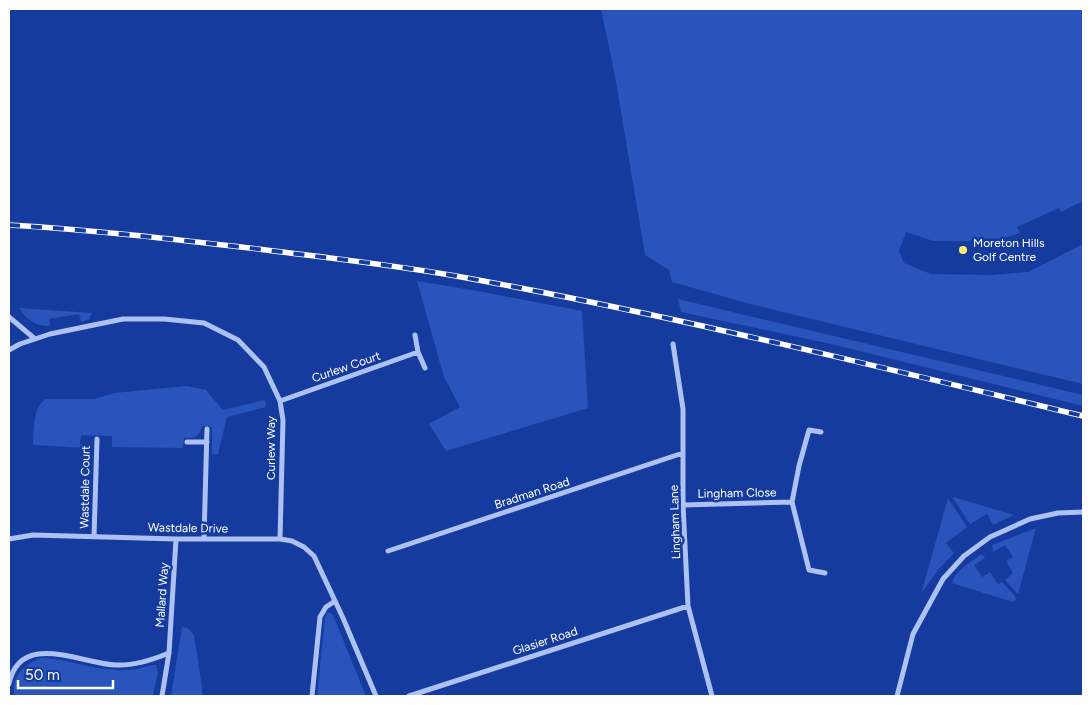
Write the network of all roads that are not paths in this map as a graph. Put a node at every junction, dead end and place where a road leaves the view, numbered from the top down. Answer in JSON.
{"nodes":[{"id":1,"x":9,"y":317,"type":"edge"},
{"id":2,"x":415,"y":335,"type":"dead end"},
{"id":3,"x":35,"y":339,"type":"junction"},
{"id":4,"x":673,"y":344,"type":"dead end"},
{"id":5,"x":9,"y":350,"type":"edge"},
{"id":6,"x":418,"y":352,"type":"junction"},
{"id":7,"x":425,"y":368,"type":"dead end"},
{"id":8,"x":280,"y":400,"type":"junction"},
{"id":9,"x":207,"y":429,"type":"dead end"},
{"id":10,"x":821,"y":432,"type":"dead end"},
{"id":11,"x":97,"y":439,"type":"dead end"},
{"id":12,"x":187,"y":442,"type":"dead end"},
{"id":13,"x":207,"y":442,"type":"junction"},
{"id":14,"x":683,"y":453,"type":"junction"},
{"id":15,"x":792,"y":502,"type":"junction"},
{"id":16,"x":683,"y":505,"type":"junction"},
{"id":17,"x":1083,"y":512,"type":"edge"},
{"id":18,"x":94,"y":536,"type":"junction"},
{"id":19,"x":204,"y":538,"type":"junction"},
{"id":20,"x":176,"y":539,"type":"junction"},
{"id":21,"x":9,"y":540,"type":"edge"},
{"id":22,"x":280,"y":540,"type":"junction"},
{"id":23,"x":388,"y":551,"type":"dead end"},
{"id":24,"x":825,"y":573,"type":"dead end"},
{"id":25,"x":335,"y":601,"type":"junction"},
{"id":26,"x":688,"y":606,"type":"junction"},
{"id":27,"x":169,"y":653,"type":"junction"},
{"id":28,"x":9,"y":684,"type":"edge"},
{"id":29,"x":162,"y":696,"type":"edge"},
{"id":30,"x":312,"y":696,"type":"edge"},
{"id":31,"x":376,"y":696,"type":"edge"},
{"id":32,"x":409,"y":696,"type":"edge"},
{"id":33,"x":712,"y":696,"type":"edge"},
{"id":34,"x":897,"y":696,"type":"edge"}],
"edges":[{"from":1,"to":3,"type":"street"},
{"from":2,"to":6,"type":"street"},
{"from":3,"to":5,"type":"street","name":"Curlew Way"},
{"from":3,"to":8,"type":"street","name":"Curlew Way"},
{"from":4,"to":14,"type":"street","name":"Lingham Lane"},
{"from":6,"to":7,"type":"street"},
{"from":6,"to":8,"type":"street","name":"Curlew Court"},
{"from":8,"to":22,"type":"street","name":"Curlew Way"},
{"from":9,"to":13,"type":"street"},
{"from":10,"to":15,"type":"street","name":"Lingham Close"},
{"from":11,"to":18,"type":"street","name":"Wastdale Court"},
{"from":12,"to":13,"type":"street"},
{"from":13,"to":19,"type":"street"},
{"from":14,"to":16,"type":"street","name":"Lingham Lane"},
{"from":14,"to":23,"type":"street","name":"Bradman Road"},
{"from":15,"to":16,"type":"street","name":"Lingham Close"},
{"from":15,"to":24,"type":"street","name":"Lingham Close"},
{"from":16,"to":26,"type":"street","name":"Lingham Lane"},
{"from":17,"to":34,"type":"street"},
{"from":18,"to":20,"type":"street","name":"Wastdale Drive"},
{"from":18,"to":21,"type":"street","name":"Wastdale Drive"},
{"from":19,"to":20,"type":"street","name":"Wastdale Drive"},
{"from":19,"to":22,"type":"street","name":"Wastdale Drive"},
{"from":20,"to":27,"type":"street","name":"Mallard Way"},
{"from":22,"to":25,"type":"street","name":"Wastdale Drive"},
{"from":25,"to":30,"type":"street"},
{"from":25,"to":31,"type":"street","name":"Wastdale Drive"},
{"from":26,"to":32,"type":"street","name":"Glasier Road"},
{"from":26,"to":33,"type":"street","name":"Lingham Lane"},
{"from":27,"to":28,"type":"street"},
{"from":27,"to":29,"type":"street","name":"Mallard Way"}]}
